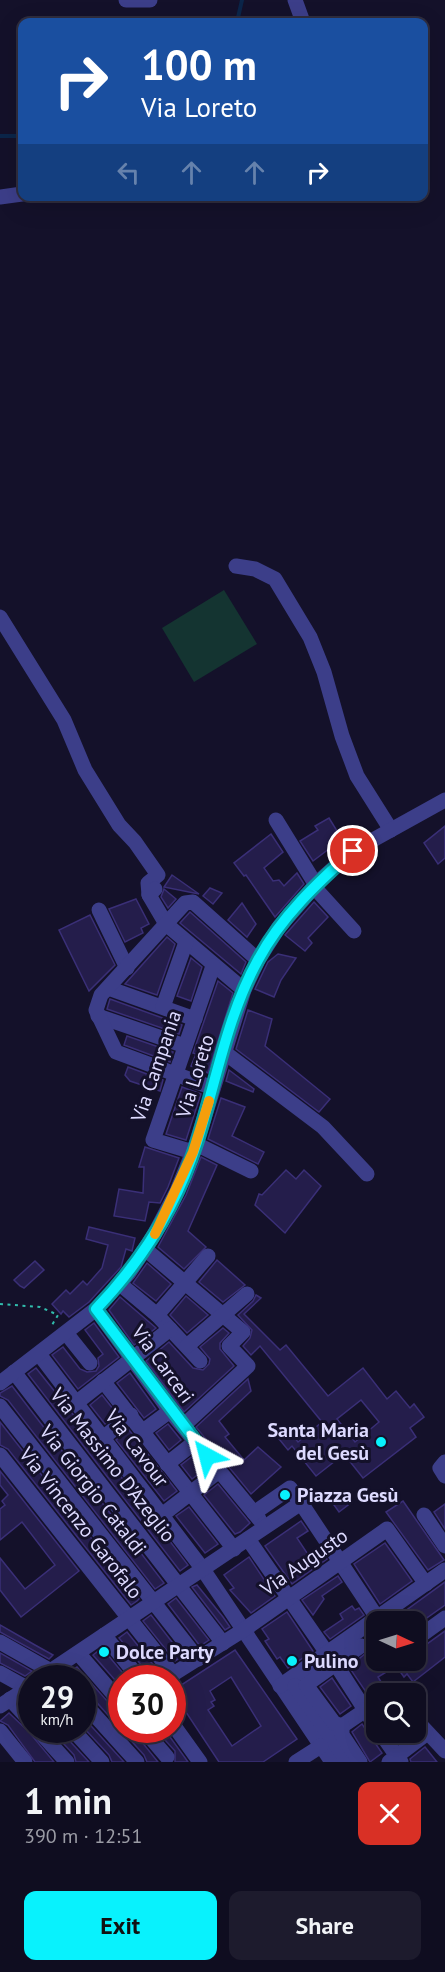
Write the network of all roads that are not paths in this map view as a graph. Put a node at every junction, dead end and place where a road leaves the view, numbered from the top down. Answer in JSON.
{"nodes":[{"id":1,"x":126,"y":0,"type":"edge"},
{"id":2,"x":150,"y":0,"type":"edge"},
{"id":3,"x":296,"y":0,"type":"edge"},
{"id":4,"x":302,"y":18,"type":"edge"},
{"id":5,"x":18,"y":194,"type":"edge"},
{"id":6,"x":0,"y":196,"type":"edge"},
{"id":7,"x":236,"y":566,"type":"dead end"},
{"id":8,"x":0,"y":617,"type":"edge"},
{"id":9,"x":445,"y":800,"type":"edge"},
{"id":10,"x":276,"y":820,"type":"dead end"},
{"id":11,"x":391,"y":830,"type":"junction"},
{"id":12,"x":165,"y":876,"type":"dead end"},
{"id":13,"x":315,"y":886,"type":"junction"},
{"id":14,"x":149,"y":895,"type":"junction"},
{"id":15,"x":99,"y":910,"type":"dead end"},
{"id":16,"x":166,"y":924,"type":"junction"},
{"id":17,"x":354,"y":930,"type":"dead end"},
{"id":18,"x":186,"y":942,"type":"junction"},
{"id":19,"x":258,"y":960,"type":"junction"},
{"id":20,"x":213,"y":966,"type":"junction"},
{"id":21,"x":127,"y":968,"type":"junction"},
{"id":22,"x":108,"y":988,"type":"junction"},
{"id":23,"x":244,"y":990,"type":"junction"},
{"id":24,"x":163,"y":1007,"type":"junction"},
{"id":25,"x":98,"y":1016,"type":"junction"},
{"id":26,"x":195,"y":1019,"type":"junction"},
{"id":27,"x":185,"y":1046,"type":"junction"},
{"id":28,"x":224,"y":1052,"type":"junction"},
{"id":29,"x":176,"y":1074,"type":"junction"},
{"id":30,"x":213,"y":1088,"type":"junction"},
{"id":31,"x":195,"y":1148,"type":"junction"},
{"id":32,"x":251,"y":1171,"type":"dead end"},
{"id":33,"x":367,"y":1174,"type":"dead end"},
{"id":34,"x":145,"y":1249,"type":"junction"},
{"id":35,"x":208,"y":1256,"type":"dead end"},
{"id":36,"x":183,"y":1282,"type":"junction"},
{"id":37,"x":120,"y":1284,"type":"junction"},
{"id":38,"x":247,"y":1294,"type":"dead end"},
{"id":39,"x":96,"y":1309,"type":"junction"},
{"id":40,"x":157,"y":1315,"type":"junction"},
{"id":41,"x":223,"y":1315,"type":"junction"},
{"id":42,"x":170,"y":1329,"type":"junction"},
{"id":43,"x":66,"y":1333,"type":"junction"},
{"id":44,"x":187,"y":1346,"type":"junction"},
{"id":45,"x":42,"y":1352,"type":"junction"},
{"id":46,"x":133,"y":1359,"type":"junction"},
{"id":47,"x":201,"y":1361,"type":"dead end"},
{"id":48,"x":90,"y":1363,"type":"dead end"},
{"id":49,"x":14,"y":1372,"type":"junction"},
{"id":50,"x":103,"y":1381,"type":"junction"},
{"id":51,"x":0,"y":1383,"type":"edge"},
{"id":52,"x":76,"y":1403,"type":"junction"},
{"id":53,"x":0,"y":1406,"type":"edge"},
{"id":54,"x":170,"y":1411,"type":"junction"},
{"id":55,"x":131,"y":1415,"type":"junction"},
{"id":56,"x":183,"y":1426,"type":"junction"},
{"id":57,"x":143,"y":1431,"type":"junction"},
{"id":58,"x":103,"y":1438,"type":"junction"},
{"id":59,"x":195,"y":1442,"type":"junction"},
{"id":60,"x":0,"y":1455,"type":"edge"},
{"id":61,"x":167,"y":1464,"type":"junction"},
{"id":62,"x":219,"y":1471,"type":"junction"},
{"id":63,"x":190,"y":1492,"type":"junction"},
{"id":64,"x":305,"y":1510,"type":"junction"},
{"id":65,"x":254,"y":1513,"type":"junction"},
{"id":66,"x":162,"y":1515,"type":"junction"},
{"id":67,"x":424,"y":1515,"type":"dead end"},
{"id":68,"x":258,"y":1533,"type":"junction"},
{"id":69,"x":445,"y":1546,"type":"edge"},
{"id":70,"x":234,"y":1549,"type":"junction"},
{"id":71,"x":340,"y":1562,"type":"junction"},
{"id":72,"x":202,"y":1568,"type":"junction"},
{"id":73,"x":445,"y":1570,"type":"edge"},
{"id":74,"x":179,"y":1584,"type":"junction"},
{"id":75,"x":426,"y":1584,"type":"junction"},
{"id":76,"x":289,"y":1598,"type":"junction"},
{"id":77,"x":154,"y":1601,"type":"junction"},
{"id":78,"x":373,"y":1611,"type":"edge"},
{"id":79,"x":391,"y":1611,"type":"edge"},
{"id":80,"x":129,"y":1618,"type":"junction"},
{"id":81,"x":445,"y":1618,"type":"edge"},
{"id":82,"x":245,"y":1629,"type":"junction"},
{"id":83,"x":366,"y":1630,"type":"edge"},
{"id":84,"x":426,"y":1632,"type":"edge"},
{"id":85,"x":104,"y":1635,"type":"junction"},
{"id":86,"x":0,"y":1642,"type":"edge"},
{"id":87,"x":223,"y":1643,"type":"junction"},
{"id":88,"x":361,"y":1647,"type":"dead end"},
{"id":89,"x":78,"y":1653,"type":"junction"},
{"id":90,"x":331,"y":1658,"type":"junction"},
{"id":91,"x":198,"y":1659,"type":"junction"},
{"id":92,"x":37,"y":1665,"type":"edge"},
{"id":93,"x":63,"y":1665,"type":"edge"},
{"id":94,"x":128,"y":1665,"type":"edge"},
{"id":95,"x":162,"y":1665,"type":"edge"},
{"id":96,"x":186,"y":1666,"type":"edge"},
{"id":97,"x":0,"y":1673,"type":"edge"},
{"id":98,"x":18,"y":1681,"type":"edge"},
{"id":99,"x":285,"y":1683,"type":"junction"},
{"id":100,"x":108,"y":1688,"type":"edge"},
{"id":101,"x":18,"y":1694,"type":"edge"},
{"id":102,"x":366,"y":1700,"type":"edge"},
{"id":103,"x":5,"y":1703,"type":"edge"},
{"id":104,"x":366,"y":1709,"type":"edge"},
{"id":105,"x":18,"y":1713,"type":"edge"},
{"id":106,"x":96,"y":1717,"type":"edge"},
{"id":107,"x":342,"y":1726,"type":"junction"},
{"id":108,"x":0,"y":1731,"type":"edge"},
{"id":109,"x":426,"y":1734,"type":"edge"},
{"id":110,"x":186,"y":1742,"type":"edge"},
{"id":111,"x":50,"y":1743,"type":"edge"},
{"id":112,"x":85,"y":1743,"type":"edge"},
{"id":113,"x":153,"y":1743,"type":"edge"},
{"id":114,"x":183,"y":1743,"type":"edge"},
{"id":115,"x":386,"y":1743,"type":"edge"},
{"id":116,"x":415,"y":1743,"type":"edge"},
{"id":117,"x":321,"y":1746,"type":"junction"},
{"id":118,"x":443,"y":1746,"type":"edge"},
{"id":119,"x":164,"y":1759,"type":"edge"},
{"id":120,"x":395,"y":1760,"type":"edge"},
{"id":121,"x":25,"y":1762,"type":"edge"},
{"id":122,"x":67,"y":1762,"type":"edge"},
{"id":123,"x":102,"y":1762,"type":"edge"},
{"id":124,"x":137,"y":1762,"type":"edge"},
{"id":125,"x":200,"y":1762,"type":"edge"},
{"id":126,"x":296,"y":1762,"type":"edge"},
{"id":127,"x":332,"y":1762,"type":"edge"},
{"id":128,"x":348,"y":1762,"type":"edge"},
{"id":129,"x":360,"y":1762,"type":"edge"}],
"edges":[{"from":1,"to":2,"type":"street"},
{"from":3,"to":4,"type":"street"},
{"from":5,"to":6,"type":"street"},
{"from":7,"to":11,"type":"street"},
{"from":8,"to":14,"type":"street"},
{"from":9,"to":11,"type":"street","name":"Via Loreto"},
{"from":10,"to":13,"type":"street"},
{"from":11,"to":13,"type":"street","name":"Via Loreto"},
{"from":12,"to":14,"type":"street"},
{"from":13,"to":17,"type":"street"},
{"from":13,"to":19,"type":"street","name":"Via Loreto"},
{"from":14,"to":16,"type":"street"},
{"from":15,"to":21,"type":"street"},
{"from":16,"to":18,"type":"street"},
{"from":16,"to":19,"type":"street"},
{"from":16,"to":21,"type":"street"},
{"from":18,"to":20,"type":"street"},
{"from":18,"to":24,"type":"street"},
{"from":19,"to":23,"type":"street","name":"Via Loreto"},
{"from":20,"to":23,"type":"street"},
{"from":20,"to":26,"type":"street","name":"Via Campania"},
{"from":21,"to":22,"type":"street"},
{"from":22,"to":24,"type":"street"},
{"from":22,"to":25,"type":"street"},
{"from":23,"to":28,"type":"street","name":"Via Loreto"},
{"from":24,"to":26,"type":"street"},
{"from":25,"to":27,"type":"street"},
{"from":25,"to":29,"type":"street"},
{"from":26,"to":27,"type":"street","name":"Via Campania"},
{"from":27,"to":29,"type":"street","name":"Via Campania"},
{"from":28,"to":30,"type":"street","name":"Via Loreto"},
{"from":28,"to":33,"type":"street"},
{"from":29,"to":30,"type":"street"},
{"from":29,"to":31,"type":"street","name":"Via Campania"},
{"from":30,"to":31,"type":"street","name":"Via Loreto"},
{"from":31,"to":32,"type":"street"},
{"from":31,"to":34,"type":"street","name":"Via Loreto"},
{"from":34,"to":36,"type":"street"},
{"from":34,"to":37,"type":"street","name":"Via Loreto"},
{"from":35,"to":36,"type":"street"},
{"from":36,"to":40,"type":"street"},
{"from":36,"to":41,"type":"street"},
{"from":37,"to":39,"type":"street","name":"Via Loreto"},
{"from":37,"to":40,"type":"street"},
{"from":38,"to":41,"type":"street"},
{"from":39,"to":43,"type":"street","name":"Via Loreto"},
{"from":39,"to":46,"type":"street","name":"Via Carceri"},
{"from":40,"to":42,"type":"street"},
{"from":41,"to":44,"type":"street"},
{"from":41,"to":56,"type":"street"},
{"from":42,"to":44,"type":"street"},
{"from":42,"to":46,"type":"street"},
{"from":43,"to":45,"type":"street","name":"Via Loreto"},
{"from":43,"to":48,"type":"street"},
{"from":44,"to":47,"type":"street"},
{"from":45,"to":49,"type":"street","name":"Via Loreto"},
{"from":45,"to":52,"type":"street","name":"Via Cavour"},
{"from":46,"to":50,"type":"street"},
{"from":46,"to":54,"type":"street","name":"Via Carceri"},
{"from":49,"to":51,"type":"street","name":"Via Loreto"},
{"from":49,"to":74,"type":"street","name":"Via Massimo D'Azeglio"},
{"from":50,"to":52,"type":"street"},
{"from":50,"to":55,"type":"street"},
{"from":52,"to":58,"type":"street","name":"Via Cavour"},
{"from":53,"to":77,"type":"street","name":"Via Giorgio Cataldi"},
{"from":54,"to":56,"type":"street","name":"Via Carceri"},
{"from":54,"to":57,"type":"street"},
{"from":55,"to":57,"type":"street"},
{"from":55,"to":58,"type":"street"},
{"from":56,"to":59,"type":"street","name":"Via Carceri"},
{"from":57,"to":61,"type":"street"},
{"from":58,"to":66,"type":"street","name":"Via Cavour"},
{"from":59,"to":61,"type":"street"},
{"from":59,"to":62,"type":"street","name":"Via Carceri"},
{"from":60,"to":80,"type":"street","name":"Via Vincenzo Garofalo"},
{"from":61,"to":63,"type":"street"},
{"from":62,"to":63,"type":"street"},
{"from":62,"to":65,"type":"street","name":"Via Carceri"},
{"from":63,"to":66,"type":"street"},
{"from":63,"to":70,"type":"street"},
{"from":64,"to":65,"type":"street"},
{"from":64,"to":68,"type":"street"},
{"from":64,"to":71,"type":"street"},
{"from":65,"to":68,"type":"street","name":"Via Carceri"},
{"from":66,"to":72,"type":"street","name":"Via Cavour"},
{"from":67,"to":69,"type":"street"},
{"from":68,"to":70,"type":"street"},
{"from":68,"to":76,"type":"street","name":"Via Carceri"},
{"from":70,"to":72,"type":"street"},
{"from":71,"to":75,"type":"street","name":"Via Augusto"},
{"from":71,"to":76,"type":"street","name":"Via Augusto"},
{"from":71,"to":78,"type":"street"},
{"from":72,"to":74,"type":"street"},
{"from":72,"to":82,"type":"street","name":"Via Cavour"},
{"from":73,"to":75,"type":"street"},
{"from":74,"to":77,"type":"street"},
{"from":74,"to":87,"type":"street","name":"Via Massimo D'Azeglio"},
{"from":75,"to":79,"type":"street"},
{"from":76,"to":82,"type":"street","name":"Via Augusto"},
{"from":76,"to":90,"type":"street","name":"Via Carceri"},
{"from":77,"to":80,"type":"street"},
{"from":77,"to":91,"type":"street","name":"Via Giorgio Cataldi"},
{"from":80,"to":85,"type":"street"},
{"from":80,"to":95,"type":"street","name":"Via Vincenzo Garofalo"},
{"from":81,"to":84,"type":"street"},
{"from":82,"to":87,"type":"street","name":"Via Augusto"},
{"from":82,"to":99,"type":"street","name":"Via Cavour"},
{"from":83,"to":90,"type":"street"},
{"from":85,"to":89,"type":"street"},
{"from":85,"to":94,"type":"street"},
{"from":86,"to":92,"type":"street"},
{"from":87,"to":91,"type":"street","name":"Via Augusto"},
{"from":88,"to":90,"type":"street"},
{"from":89,"to":93,"type":"street"},
{"from":89,"to":100,"type":"street"},
{"from":90,"to":99,"type":"street"},
{"from":90,"to":102,"type":"street","name":"Via Carceri"},
{"from":90,"to":107,"type":"street"},
{"from":91,"to":96,"type":"street","name":"Via Augusto"},
{"from":97,"to":98,"type":"street"},
{"from":99,"to":117,"type":"street"},
{"from":99,"to":128,"type":"street"},
{"from":101,"to":103,"type":"street"},
{"from":103,"to":105,"type":"street"},
{"from":104,"to":107,"type":"street"},
{"from":106,"to":124,"type":"street"},
{"from":107,"to":129,"type":"street"},
{"from":108,"to":121,"type":"street"},
{"from":109,"to":118,"type":"street"},
{"from":110,"to":125,"type":"street"},
{"from":111,"to":122,"type":"street"},
{"from":112,"to":123,"type":"street"},
{"from":113,"to":119,"type":"street"},
{"from":114,"to":119,"type":"street"},
{"from":115,"to":120,"type":"street"},
{"from":116,"to":120,"type":"street"},
{"from":117,"to":126,"type":"street"},
{"from":117,"to":127,"type":"street"}]}
